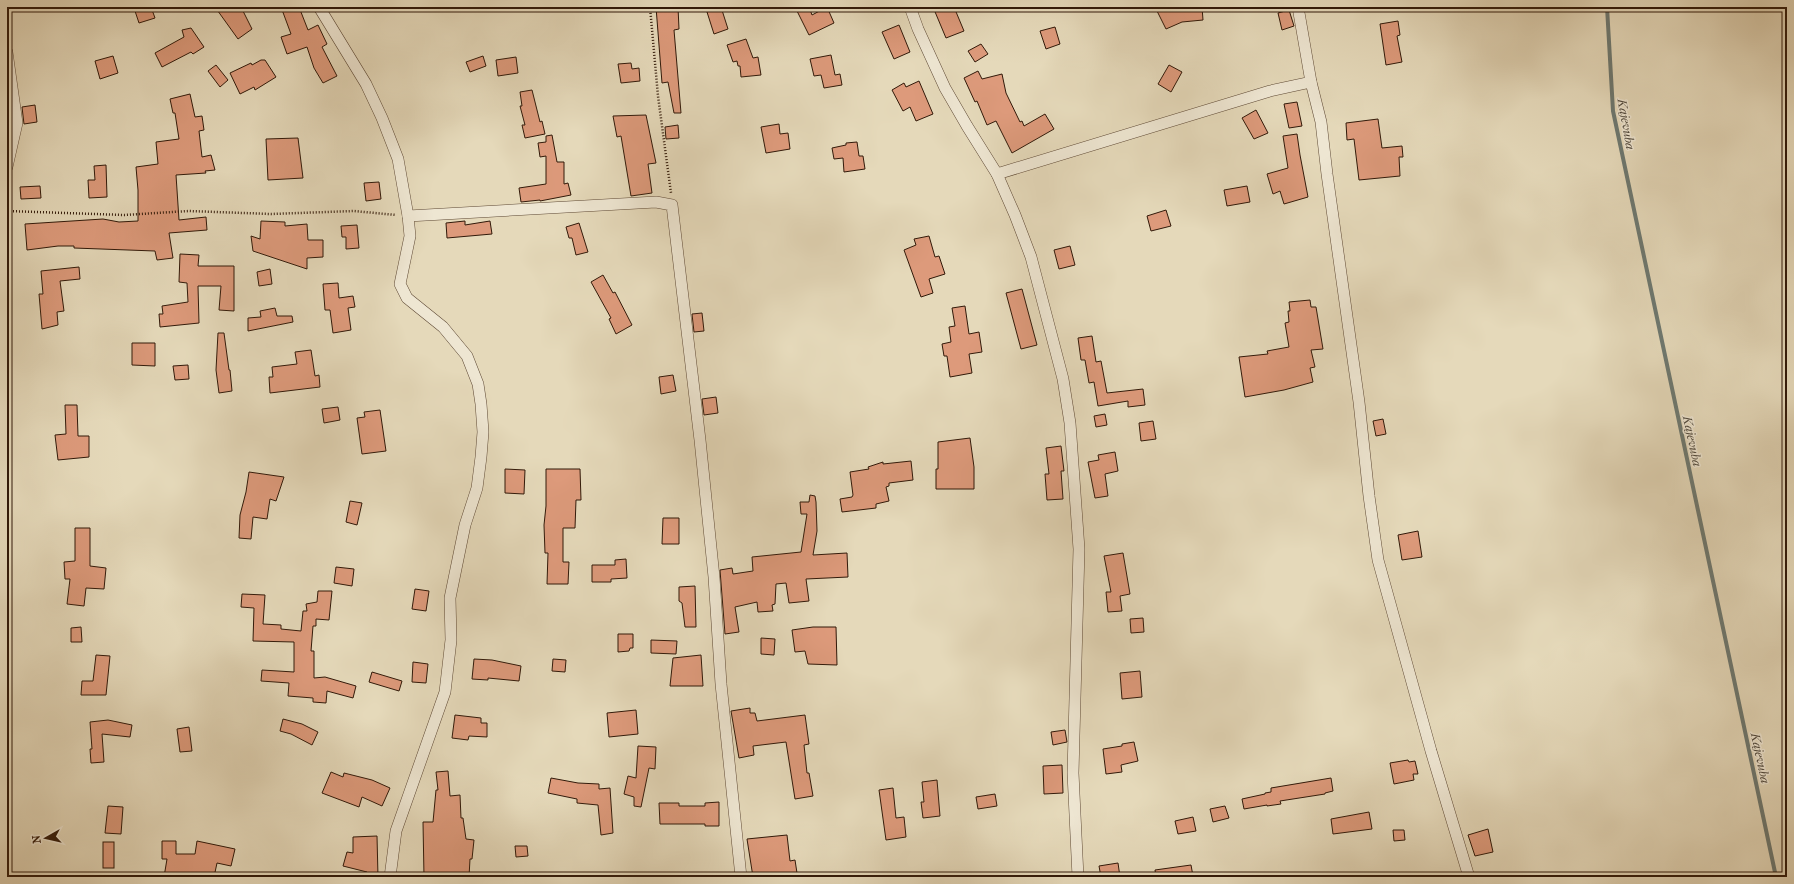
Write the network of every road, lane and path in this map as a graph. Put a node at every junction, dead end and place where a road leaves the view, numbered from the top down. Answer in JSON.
{"nodes":[{"id":1,"x":319,"y":7,"type":"edge"},
{"id":2,"x":650,"y":7,"type":"edge"},
{"id":3,"x":910,"y":7,"type":"edge"},
{"id":4,"x":1298,"y":7,"type":"edge"},
{"id":5,"x":7,"y":52,"type":"edge"},
{"id":6,"x":1311,"y":82,"type":"junction"},
{"id":7,"x":7,"y":167,"type":"edge"},
{"id":8,"x":997,"y":174,"type":"junction"},
{"id":9,"x":672,"y":205,"type":"junction"},
{"id":10,"x":7,"y":211,"type":"edge"},
{"id":11,"x":408,"y":216,"type":"junction"},
{"id":12,"x":390,"y":877,"type":"edge"},
{"id":13,"x":741,"y":877,"type":"edge"},
{"id":14,"x":1078,"y":877,"type":"edge"},
{"id":15,"x":1469,"y":877,"type":"edge"}],
"edges":[{"from":1,"to":11,"type":"street"},
{"from":2,"to":9,"type":"path"},
{"from":3,"to":8,"type":"street"},
{"from":4,"to":6,"type":"street"},
{"from":5,"to":7,"type":"street"},
{"from":6,"to":8,"type":"street"},
{"from":6,"to":15,"type":"street"},
{"from":8,"to":14,"type":"street"},
{"from":9,"to":11,"type":"street"},
{"from":9,"to":13,"type":"street"},
{"from":10,"to":11,"type":"path"},
{"from":11,"to":12,"type":"street"}]}
